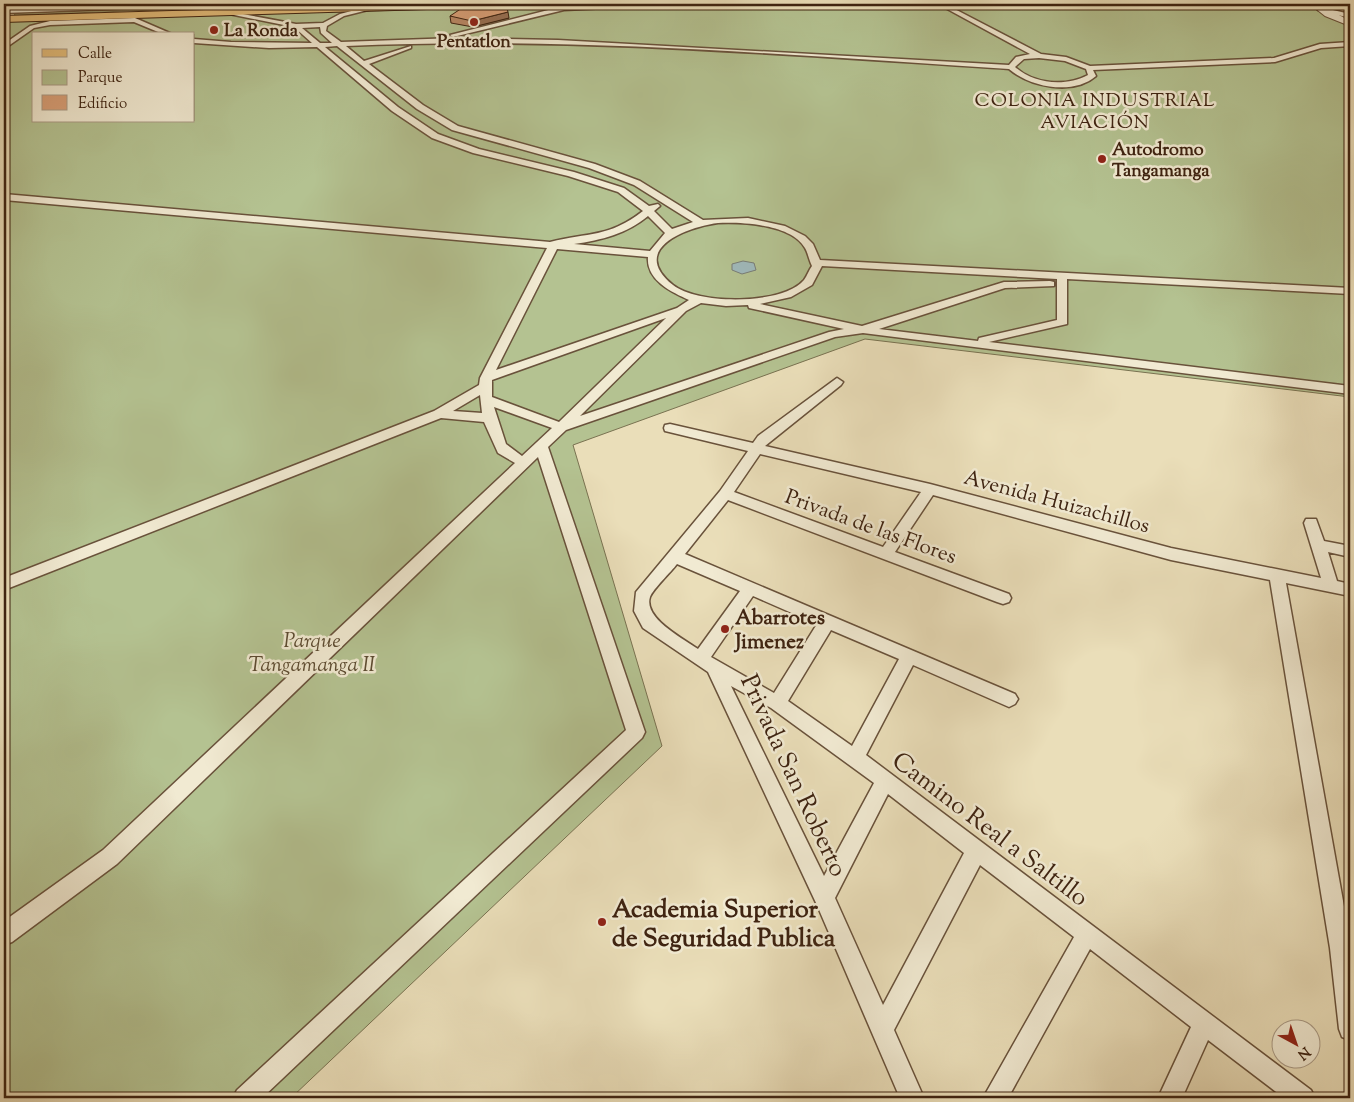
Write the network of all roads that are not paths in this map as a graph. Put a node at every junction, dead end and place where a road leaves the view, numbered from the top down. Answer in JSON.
{"nodes":[{"id":1,"x":254,"y":4,"type":"edge"},
{"id":2,"x":392,"y":4,"type":"edge"},
{"id":3,"x":493,"y":4,"type":"edge"},
{"id":4,"x":559,"y":4,"type":"edge"},
{"id":5,"x":688,"y":4,"type":"edge"},
{"id":6,"x":941,"y":4,"type":"edge"},
{"id":7,"x":202,"y":5,"type":"edge"},
{"id":8,"x":421,"y":5,"type":"edge"},
{"id":9,"x":1317,"y":5,"type":"edge"},
{"id":10,"x":374,"y":7,"type":"junction"},
{"id":11,"x":364,"y":10,"type":"junction"},
{"id":12,"x":110,"y":11,"type":"edge"},
{"id":13,"x":273,"y":11,"type":"edge"},
{"id":14,"x":211,"y":14,"type":"junction"},
{"id":15,"x":1333,"y":14,"type":"junction"},
{"id":16,"x":6,"y":16,"type":"edge"},
{"id":17,"x":1350,"y":16,"type":"edge"},
{"id":18,"x":1350,"y":24,"type":"edge"},
{"id":19,"x":324,"y":25,"type":"junction"},
{"id":20,"x":296,"y":26,"type":"junction"},
{"id":21,"x":164,"y":32,"type":"edge"},
{"id":22,"x":21,"y":35,"type":"junction"},
{"id":23,"x":4,"y":39,"type":"edge"},
{"id":24,"x":195,"y":41,"type":"edge"},
{"id":25,"x":426,"y":42,"type":"junction"},
{"id":26,"x":316,"y":44,"type":"junction"},
{"id":27,"x":340,"y":44,"type":"junction"},
{"id":28,"x":1350,"y":44,"type":"edge"},
{"id":29,"x":4,"y":46,"type":"edge"},
{"id":30,"x":1039,"y":56,"type":"junction"},
{"id":31,"x":364,"y":63,"type":"junction"},
{"id":32,"x":1010,"y":67,"type":"junction"},
{"id":33,"x":1089,"y":68,"type":"junction"},
{"id":34,"x":4,"y":197,"type":"edge"},
{"id":35,"x":665,"y":200,"type":"junction"},
{"id":36,"x":648,"y":210,"type":"junction"},
{"id":37,"x":702,"y":223,"type":"junction"},
{"id":38,"x":671,"y":234,"type":"junction"},
{"id":39,"x":554,"y":244,"type":"junction"},
{"id":40,"x":653,"y":254,"type":"junction"},
{"id":41,"x":817,"y":263,"type":"junction"},
{"id":42,"x":1062,"y":280,"type":"junction"},
{"id":43,"x":1350,"y":291,"type":"edge"},
{"id":44,"x":699,"y":299,"type":"junction"},
{"id":45,"x":740,"y":304,"type":"junction"},
{"id":46,"x":682,"y":309,"type":"junction"},
{"id":47,"x":863,"y":330,"type":"junction"},
{"id":48,"x":971,"y":343,"type":"junction"},
{"id":49,"x":838,"y":382,"type":"dead end"},
{"id":50,"x":485,"y":388,"type":"junction"},
{"id":51,"x":1350,"y":390,"type":"edge"},
{"id":52,"x":439,"y":414,"type":"junction"},
{"id":53,"x":490,"y":418,"type":"junction"},
{"id":54,"x":561,"y":427,"type":"junction"},
{"id":55,"x":670,"y":428,"type":"dead end"},
{"id":56,"x":540,"y":446,"type":"junction"},
{"id":57,"x":755,"y":447,"type":"junction"},
{"id":58,"x":524,"y":462,"type":"junction"},
{"id":59,"x":930,"y":489,"type":"junction"},
{"id":60,"x":725,"y":494,"type":"junction"},
{"id":61,"x":1311,"y":523,"type":"dead end"},
{"id":62,"x":1318,"y":545,"type":"junction"},
{"id":63,"x":1350,"y":551,"type":"edge"},
{"id":64,"x":886,"y":554,"type":"junction"},
{"id":65,"x":674,"y":556,"type":"junction"},
{"id":66,"x":1277,"y":575,"type":"junction"},
{"id":67,"x":4,"y":584,"type":"edge"},
{"id":68,"x":1331,"y":586,"type":"junction"},
{"id":69,"x":751,"y":588,"type":"junction"},
{"id":70,"x":1350,"y":590,"type":"edge"},
{"id":71,"x":1003,"y":598,"type":"dead end"},
{"id":72,"x":828,"y":621,"type":"junction"},
{"id":73,"x":909,"y":656,"type":"junction"},
{"id":74,"x":707,"y":663,"type":"junction"},
{"id":75,"x":1009,"y":699,"type":"dead end"},
{"id":76,"x":777,"y":704,"type":"junction"},
{"id":77,"x":855,"y":758,"type":"junction"},
{"id":78,"x":885,"y":781,"type":"junction"},
{"id":79,"x":977,"y":849,"type":"junction"},
{"id":80,"x":824,"y":898,"type":"junction"},
{"id":81,"x":4,"y":934,"type":"edge"},
{"id":82,"x":1087,"y":934,"type":"junction"},
{"id":83,"x":1346,"y":950,"type":"edge"},
{"id":84,"x":1205,"y":1022,"type":"junction"},
{"id":85,"x":1350,"y":1028,"type":"edge"},
{"id":86,"x":882,"y":1029,"type":"junction"},
{"id":87,"x":245,"y":1098,"type":"edge"},
{"id":88,"x":912,"y":1098,"type":"edge"},
{"id":89,"x":995,"y":1098,"type":"edge"},
{"id":90,"x":1170,"y":1098,"type":"edge"},
{"id":91,"x":1304,"y":1098,"type":"edge"}],
"edges":[{"from":1,"to":7,"type":"street"},
{"from":2,"to":13,"type":"main road"},
{"from":3,"to":8,"type":"main road"},
{"from":4,"to":11,"type":"street"},
{"from":5,"to":25,"type":"street"},
{"from":6,"to":30,"type":"street"},
{"from":7,"to":12,"type":"street"},
{"from":8,"to":10,"type":"main road"},
{"from":9,"to":15,"type":"street"},
{"from":10,"to":11,"type":"street"},
{"from":10,"to":13,"type":"main road"},
{"from":11,"to":13,"type":"street"},
{"from":11,"to":19,"type":"street"},
{"from":12,"to":14,"type":"main road"},
{"from":12,"to":16,"type":"main road"},
{"from":13,"to":14,"type":"main road"},
{"from":13,"to":14,"type":"street"},
{"from":13,"to":16,"type":"main road"},
{"from":13,"to":20,"type":"street"},
{"from":15,"to":17,"type":"street"},
{"from":15,"to":18,"type":"street"},
{"from":19,"to":20,"type":"street"},
{"from":19,"to":27,"type":"street"},
{"from":20,"to":26,"type":"street"},
{"from":21,"to":22,"type":"street"},
{"from":22,"to":23,"type":"street"},
{"from":22,"to":29,"type":"street"},
{"from":24,"to":26,"type":"street"},
{"from":25,"to":27,"type":"street"},
{"from":25,"to":31,"type":"street"},
{"from":25,"to":32,"type":"street"},
{"from":26,"to":27,"type":"street"},
{"from":26,"to":36,"type":"street"},
{"from":27,"to":31,"type":"street"},
{"from":28,"to":33,"type":"street"},
{"from":30,"to":32,"type":"street"},
{"from":30,"to":33,"type":"street"},
{"from":31,"to":35,"type":"street"},
{"from":32,"to":33,"type":"street"},
{"from":34,"to":39,"type":"street"},
{"from":35,"to":36,"type":"street"},
{"from":35,"to":37,"type":"street"},
{"from":36,"to":38,"type":"street"},
{"from":36,"to":39,"type":"street"},
{"from":37,"to":38,"type":"street"},
{"from":37,"to":41,"type":"street"},
{"from":38,"to":40,"type":"street"},
{"from":39,"to":40,"type":"street"},
{"from":39,"to":50,"type":"street"},
{"from":40,"to":44,"type":"street"},
{"from":41,"to":42,"type":"street"},
{"from":41,"to":45,"type":"street"},
{"from":42,"to":43,"type":"street"},
{"from":42,"to":47,"type":"street"},
{"from":42,"to":48,"type":"street"},
{"from":44,"to":45,"type":"street"},
{"from":44,"to":46,"type":"street"},
{"from":45,"to":47,"type":"street"},
{"from":46,"to":50,"type":"street"},
{"from":46,"to":54,"type":"street"},
{"from":47,"to":48,"type":"street"},
{"from":47,"to":54,"type":"street"},
{"from":48,"to":51,"type":"street"},
{"from":49,"to":57,"type":"street"},
{"from":50,"to":52,"type":"street"},
{"from":50,"to":53,"type":"street"},
{"from":50,"to":54,"type":"street"},
{"from":52,"to":53,"type":"street"},
{"from":52,"to":67,"type":"street"},
{"from":53,"to":58,"type":"street"},
{"from":54,"to":56,"type":"street"},
{"from":55,"to":57,"type":"street","name":"Avenida Huizachillos"},
{"from":56,"to":58,"type":"street"},
{"from":56,"to":87,"type":"street"},
{"from":57,"to":59,"type":"street","name":"Avenida Huizachillos"},
{"from":57,"to":60,"type":"street"},
{"from":58,"to":81,"type":"street"},
{"from":59,"to":64,"type":"street"},
{"from":59,"to":66,"type":"street","name":"Avenida Huizachillos"},
{"from":60,"to":64,"type":"street","name":"Privada de las Flores"},
{"from":60,"to":65,"type":"street"},
{"from":61,"to":62,"type":"street"},
{"from":62,"to":63,"type":"street"},
{"from":62,"to":68,"type":"street"},
{"from":64,"to":71,"type":"street","name":"Privada de las Flores"},
{"from":65,"to":69,"type":"street"},
{"from":65,"to":74,"type":"street","name":"Camino Real a Saltillo"},
{"from":66,"to":68,"type":"street","name":"Avenida Huizachillos"},
{"from":66,"to":83,"type":"street"},
{"from":68,"to":70,"type":"street","name":"Avenida Huizachillos"},
{"from":69,"to":72,"type":"street"},
{"from":69,"to":74,"type":"street"},
{"from":72,"to":73,"type":"street"},
{"from":72,"to":76,"type":"street"},
{"from":73,"to":75,"type":"street"},
{"from":73,"to":77,"type":"street"},
{"from":74,"to":76,"type":"street","name":"Camino Real a Saltillo"},
{"from":74,"to":80,"type":"street","name":"Privada San Roberto"},
{"from":76,"to":77,"type":"street","name":"Camino Real a Saltillo"},
{"from":77,"to":78,"type":"street","name":"Camino Real a Saltillo"},
{"from":78,"to":79,"type":"street","name":"Camino Real a Saltillo"},
{"from":78,"to":80,"type":"street"},
{"from":79,"to":82,"type":"street","name":"Camino Real a Saltillo"},
{"from":79,"to":86,"type":"street"},
{"from":80,"to":86,"type":"street","name":"Privada San Roberto"},
{"from":82,"to":84,"type":"street","name":"Camino Real a Saltillo"},
{"from":82,"to":89,"type":"street"},
{"from":83,"to":85,"type":"street"},
{"from":84,"to":90,"type":"street"},
{"from":84,"to":91,"type":"street","name":"Camino Real a Saltillo"},
{"from":86,"to":88,"type":"street","name":"Privada San Roberto"}]}
